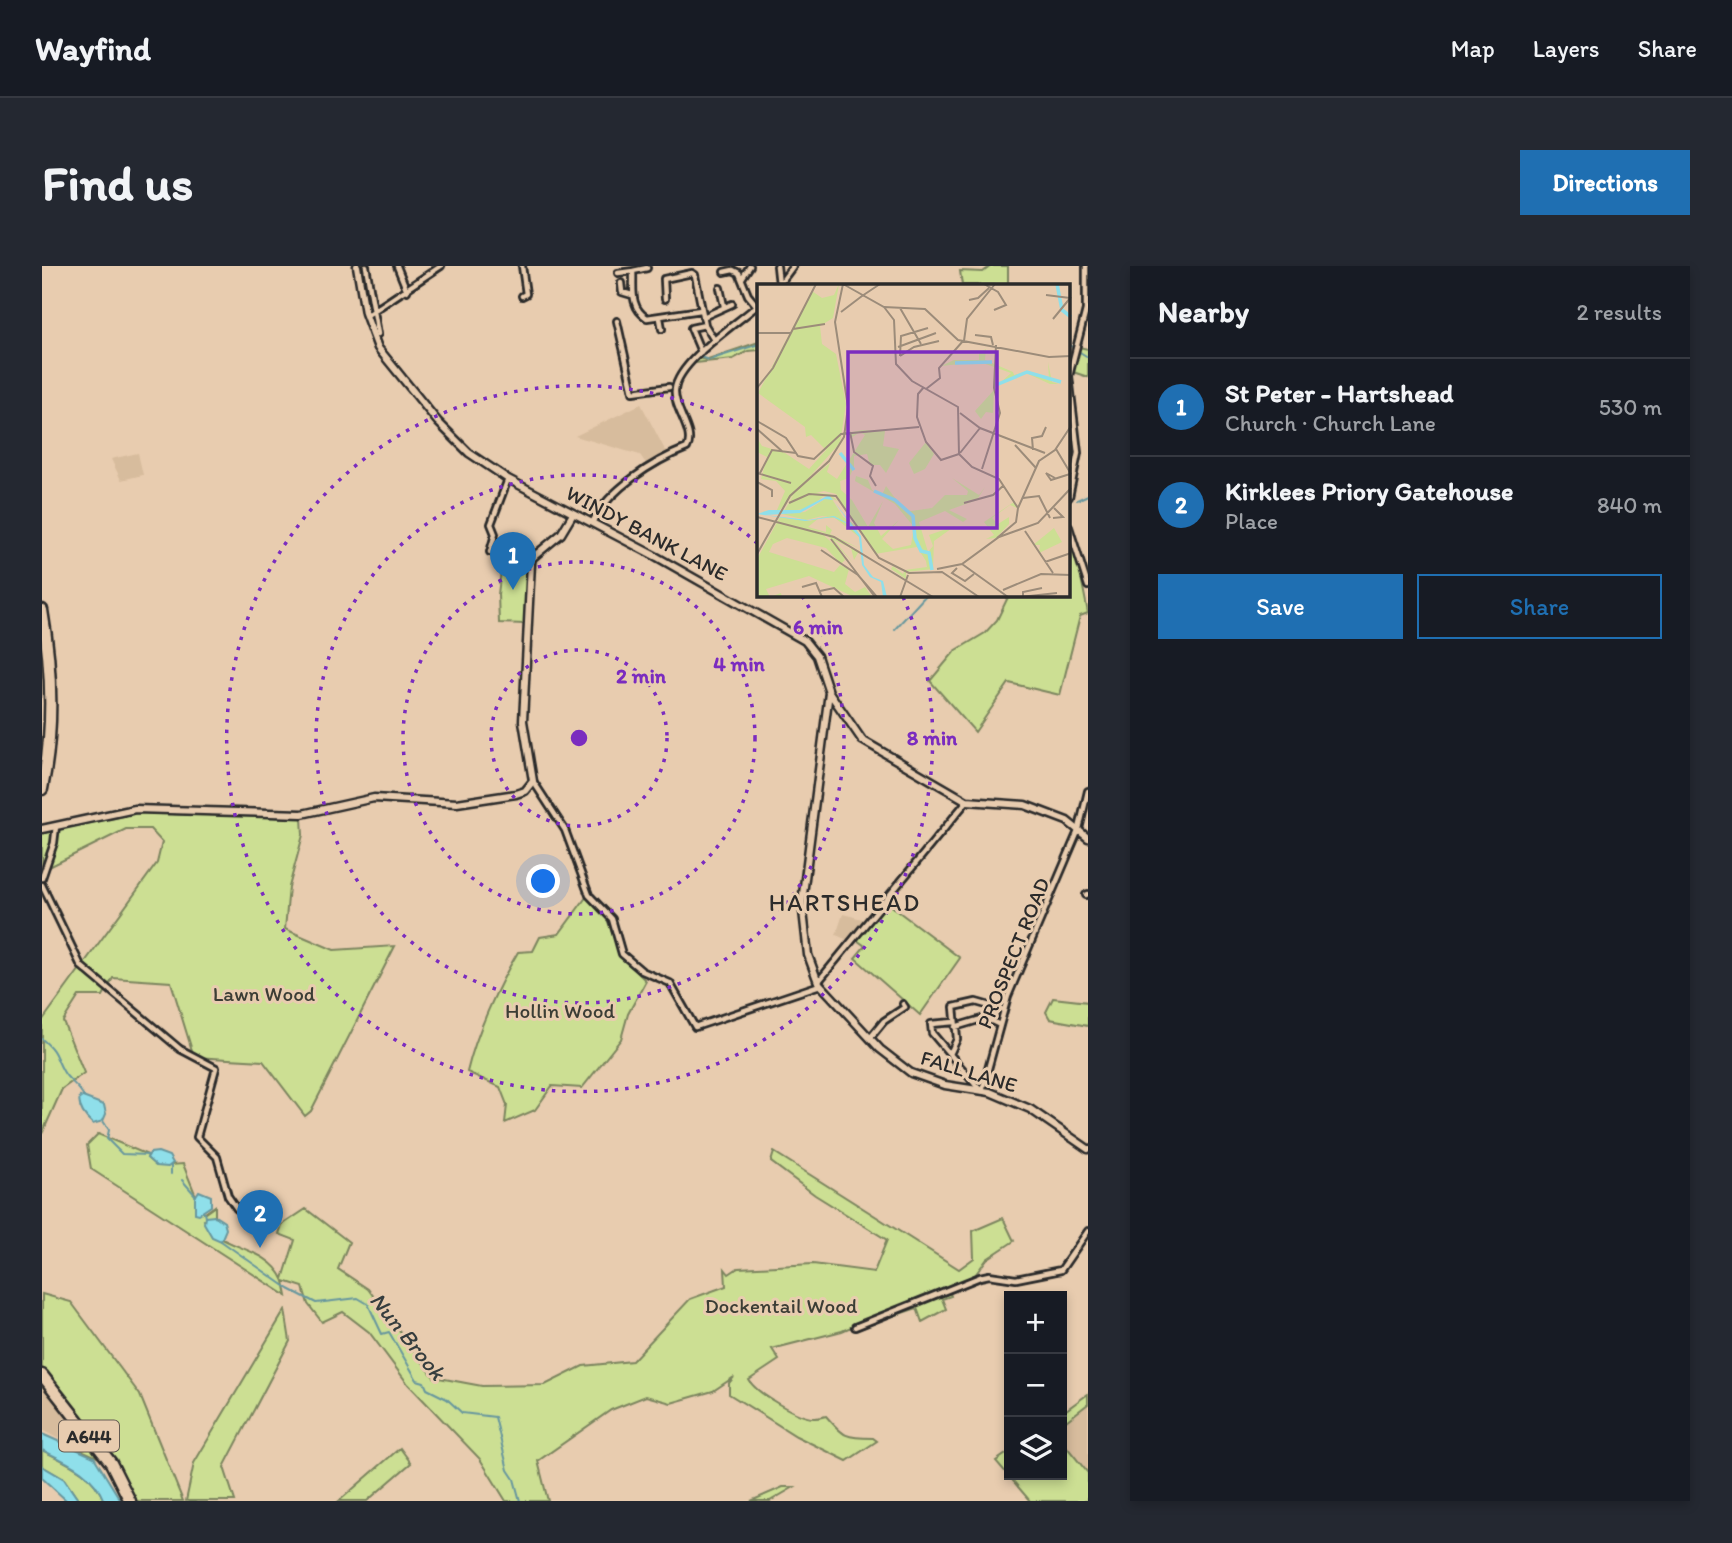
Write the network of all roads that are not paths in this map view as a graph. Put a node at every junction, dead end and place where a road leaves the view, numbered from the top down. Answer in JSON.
{"nodes":[{"id":1,"x":357,"y":266,"type":"edge"},
{"id":2,"x":366,"y":266,"type":"edge"},
{"id":3,"x":397,"y":266,"type":"edge"},
{"id":4,"x":441,"y":266,"type":"edge"},
{"id":5,"x":522,"y":266,"type":"edge"},
{"id":6,"x":750,"y":266,"type":"edge"},
{"id":7,"x":777,"y":266,"type":"edge"},
{"id":8,"x":793,"y":266,"type":"edge"},
{"id":9,"x":1086,"y":266,"type":"edge"},
{"id":10,"x":648,"y":268,"type":"dead end"},
{"id":11,"x":633,"y":271,"type":"junction"},
{"id":12,"x":724,"y":272,"type":"dead end"},
{"id":13,"x":618,"y":273,"type":"dead end"},
{"id":14,"x":742,"y":278,"type":"junction"},
{"id":15,"x":621,"y":283,"type":"dead end"},
{"id":16,"x":779,"y":284,"type":"edge"},
{"id":17,"x":780,"y":284,"type":"edge"},
{"id":18,"x":720,"y":288,"type":"dead end"},
{"id":19,"x":407,"y":291,"type":"junction"},
{"id":20,"x":632,"y":295,"type":"junction"},
{"id":21,"x":523,"y":296,"type":"dead end"},
{"id":22,"x":665,"y":299,"type":"dead end"},
{"id":23,"x":732,"y":304,"type":"dead end"},
{"id":24,"x":757,"y":304,"type":"edge"},
{"id":25,"x":724,"y":306,"type":"junction"},
{"id":26,"x":757,"y":306,"type":"edge"},
{"id":27,"x":701,"y":310,"type":"junction"},
{"id":28,"x":369,"y":314,"type":"junction"},
{"id":29,"x":703,"y":317,"type":"junction"},
{"id":30,"x":660,"y":318,"type":"junction"},
{"id":31,"x":617,"y":321,"type":"dead end"},
{"id":32,"x":705,"y":325,"type":"junction"},
{"id":33,"x":662,"y":329,"type":"dead end"},
{"id":34,"x":379,"y":334,"type":"dead end"},
{"id":35,"x":715,"y":340,"type":"junction"},
{"id":36,"x":701,"y":352,"type":"junction"},
{"id":37,"x":1070,"y":372,"type":"edge"},
{"id":38,"x":1070,"y":385,"type":"edge"},
{"id":39,"x":673,"y":386,"type":"junction"},
{"id":40,"x":508,"y":479,"type":"junction"},
{"id":41,"x":1070,"y":492,"type":"edge"},
{"id":42,"x":573,"y":514,"type":"junction"},
{"id":43,"x":592,"y":523,"type":"junction"},
{"id":44,"x":1070,"y":530,"type":"edge"},
{"id":45,"x":532,"y":558,"type":"junction"},
{"id":46,"x":1088,"y":586,"type":"edge"},
{"id":47,"x":42,"y":610,"type":"edge"},
{"id":48,"x":829,"y":692,"type":"junction"},
{"id":49,"x":533,"y":782,"type":"junction"},
{"id":50,"x":42,"y":789,"type":"edge"},
{"id":51,"x":525,"y":791,"type":"junction"},
{"id":52,"x":1088,"y":791,"type":"edge"},
{"id":53,"x":538,"y":792,"type":"junction"},
{"id":54,"x":967,"y":801,"type":"junction"},
{"id":55,"x":53,"y":826,"type":"junction"},
{"id":56,"x":42,"y":829,"type":"edge"},
{"id":57,"x":1079,"y":830,"type":"junction"},
{"id":58,"x":1088,"y":838,"type":"edge"},
{"id":59,"x":42,"y":878,"type":"edge"},
{"id":60,"x":42,"y":885,"type":"edge"},
{"id":61,"x":819,"y":983,"type":"junction"},
{"id":62,"x":906,"y":1007,"type":"dead end"},
{"id":63,"x":1004,"y":1010,"type":"junction"},
{"id":64,"x":955,"y":1024,"type":"junction"},
{"id":65,"x":1000,"y":1025,"type":"junction"},
{"id":66,"x":869,"y":1038,"type":"junction"},
{"id":67,"x":950,"y":1054,"type":"junction"},
{"id":68,"x":981,"y":1091,"type":"junction"},
{"id":69,"x":1088,"y":1149,"type":"edge"},
{"id":70,"x":237,"y":1209,"type":"dead end"},
{"id":71,"x":1088,"y":1231,"type":"edge"},
{"id":72,"x":855,"y":1327,"type":"dead end"},
{"id":73,"x":42,"y":1375,"type":"edge"},
{"id":74,"x":130,"y":1501,"type":"edge"}],
"edges":[{"from":1,"to":28,"type":"main road","name":"WINDY BANK LANE"},
{"from":2,"to":28,"type":"street","name":"WINDY BANK LANE"},
{"from":3,"to":19,"type":"street"},
{"from":4,"to":19,"type":"street"},
{"from":5,"to":21,"type":"street"},
{"from":6,"to":14,"type":"street"},
{"from":7,"to":16,"type":"street"},
{"from":8,"to":17,"type":"street"},
{"from":9,"to":37,"type":"street"},
{"from":10,"to":11,"type":"street"},
{"from":11,"to":13,"type":"street"},
{"from":11,"to":20,"type":"street"},
{"from":12,"to":14,"type":"street"},
{"from":14,"to":24,"type":"street"},
{"from":15,"to":20,"type":"street"},
{"from":18,"to":25,"type":"street"},
{"from":19,"to":28,"type":"street"},
{"from":20,"to":30,"type":"street"},
{"from":22,"to":27,"type":"street"},
{"from":23,"to":25,"type":"street"},
{"from":25,"to":29,"type":"street"},
{"from":26,"to":35,"type":"street"},
{"from":27,"to":29,"type":"street"},
{"from":27,"to":30,"type":"street"},
{"from":28,"to":34,"type":"street","name":"WINDY BANK LANE"},
{"from":28,"to":40,"type":"main road","name":"WINDY BANK LANE"},
{"from":29,"to":32,"type":"street"},
{"from":30,"to":33,"type":"street"},
{"from":31,"to":39,"type":"street"},
{"from":32,"to":35,"type":"street"},
{"from":32,"to":36,"type":"street"},
{"from":35,"to":36,"type":"street"},
{"from":36,"to":39,"type":"street"},
{"from":38,"to":41,"type":"street"},
{"from":39,"to":43,"type":"street"},
{"from":40,"to":42,"type":"main road","name":"WINDY BANK LANE"},
{"from":40,"to":45,"type":"street"},
{"from":42,"to":43,"type":"main road","name":"WINDY BANK LANE"},
{"from":42,"to":45,"type":"main road"},
{"from":43,"to":48,"type":"main road","name":"WINDY BANK LANE"},
{"from":44,"to":46,"type":"street"},
{"from":45,"to":49,"type":"main road"},
{"from":47,"to":50,"type":"highway"},
{"from":48,"to":54,"type":"main road","name":"WINDY BANK LANE"},
{"from":48,"to":61,"type":"main road"},
{"from":49,"to":51,"type":"main road"},
{"from":49,"to":53,"type":"street"},
{"from":51,"to":53,"type":"street"},
{"from":51,"to":55,"type":"main road"},
{"from":52,"to":57,"type":"street","name":"PROSPECT ROAD"},
{"from":53,"to":61,"type":"street"},
{"from":54,"to":57,"type":"main road","name":"WINDY BANK LANE"},
{"from":54,"to":61,"type":"street"},
{"from":55,"to":56,"type":"main road"},
{"from":55,"to":59,"type":"street"},
{"from":57,"to":58,"type":"main road","name":"WINDY BANK LANE"},
{"from":57,"to":63,"type":"street","name":"PROSPECT ROAD"},
{"from":60,"to":70,"type":"street"},
{"from":61,"to":66,"type":"main road","name":"FALL LANE"},
{"from":62,"to":66,"type":"street"},
{"from":63,"to":64,"type":"street"},
{"from":63,"to":65,"type":"street","name":"PROSPECT ROAD"},
{"from":64,"to":65,"type":"street"},
{"from":64,"to":67,"type":"street"},
{"from":64,"to":67,"type":"street"},
{"from":65,"to":68,"type":"street","name":"PROSPECT ROAD"},
{"from":66,"to":68,"type":"main road","name":"FALL LANE"},
{"from":67,"to":68,"type":"street"},
{"from":68,"to":69,"type":"main road","name":"FALL LANE"},
{"from":71,"to":72,"type":"street"},
{"from":73,"to":74,"type":"highway","number":"A644"}]}
